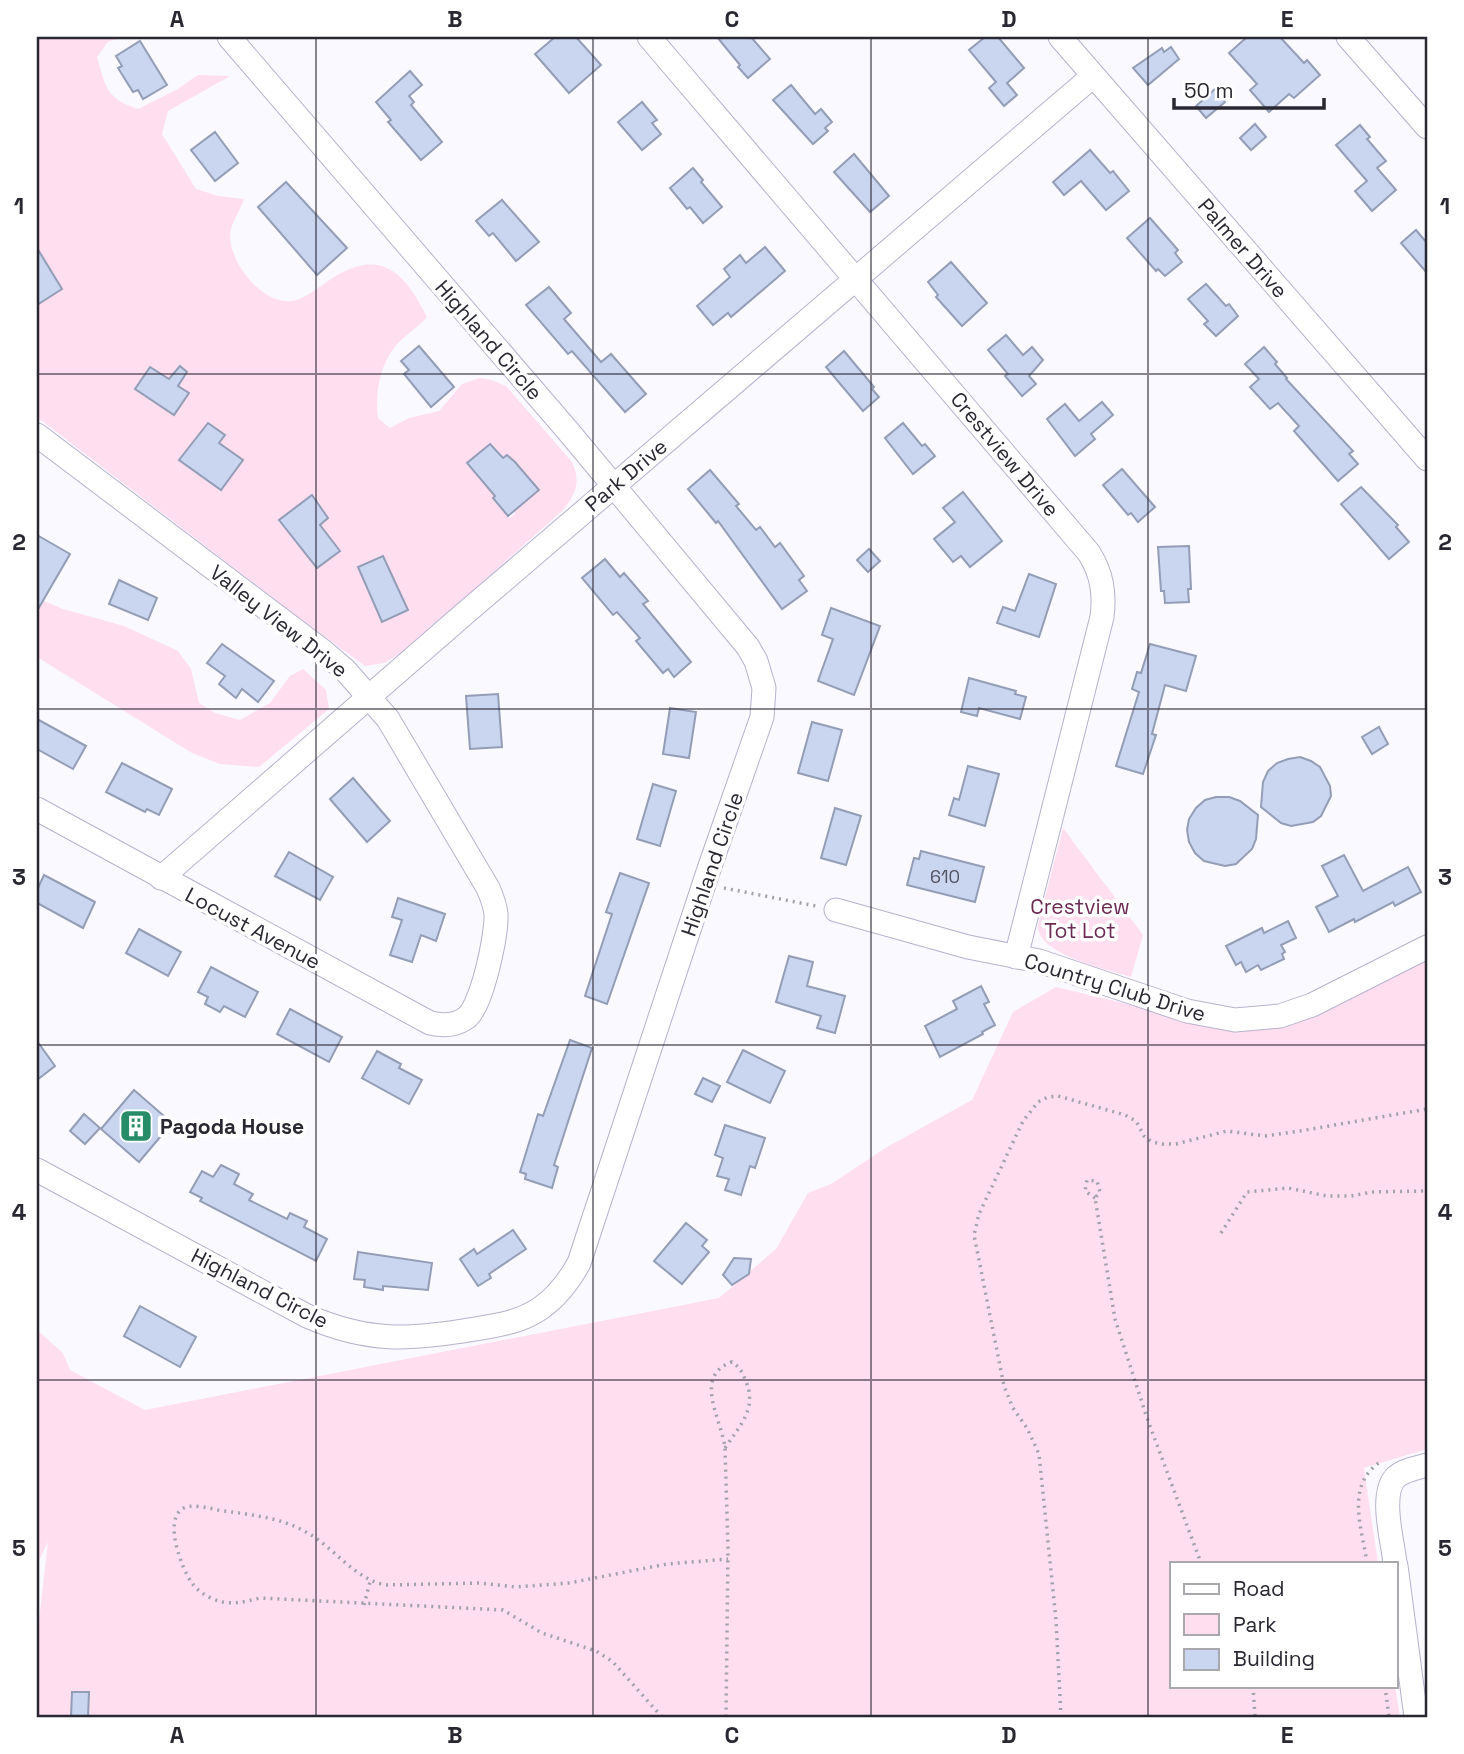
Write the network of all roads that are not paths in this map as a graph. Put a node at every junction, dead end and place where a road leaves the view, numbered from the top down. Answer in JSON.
{"nodes":[{"id":1,"x":229,"y":37,"type":"edge"},
{"id":2,"x":649,"y":37,"type":"edge"},
{"id":3,"x":1348,"y":37,"type":"edge"},
{"id":4,"x":1065,"y":39,"type":"edge"},
{"id":5,"x":1093,"y":76,"type":"junction"},
{"id":6,"x":1427,"y":127,"type":"edge"},
{"id":7,"x":857,"y":278,"type":"junction"},
{"id":8,"x":37,"y":435,"type":"edge"},
{"id":9,"x":1427,"y":459,"type":"edge"},
{"id":10,"x":614,"y":485,"type":"junction"},
{"id":11,"x":370,"y":697,"type":"junction"},
{"id":12,"x":37,"y":809,"type":"edge"},
{"id":13,"x":161,"y":878,"type":"junction"},
{"id":14,"x":836,"y":910,"type":"road end"},
{"id":15,"x":1427,"y":947,"type":"edge"},
{"id":16,"x":1016,"y":957,"type":"junction"},
{"id":17,"x":471,"y":1013,"type":"joint"},
{"id":18,"x":37,"y":1170,"type":"edge"},
{"id":19,"x":1427,"y":1465,"type":"edge"},
{"id":20,"x":1396,"y":1562,"type":"edge"},
{"id":21,"x":1398,"y":1580,"type":"edge"},
{"id":22,"x":1416,"y":1717,"type":"edge"}],
"edges":[{"from":1,"to":10,"type":"street","name":"Highland Circle"},
{"from":2,"to":7,"type":"street","name":"Crestview Drive"},
{"from":3,"to":6,"type":"street"},
{"from":4,"to":5,"type":"street","name":"Palmer Drive"},
{"from":5,"to":7,"type":"street","name":"Park Drive"},
{"from":5,"to":9,"type":"street","name":"Palmer Drive"},
{"from":7,"to":10,"type":"street","name":"Park Drive"},
{"from":7,"to":16,"type":"street","name":"Crestview Drive"},
{"from":8,"to":11,"type":"street","name":"Valley View Drive"},
{"from":10,"to":11,"type":"street","name":"Park Drive"},
{"from":10,"to":18,"type":"street","name":"Highland Circle"},
{"from":11,"to":13,"type":"street","name":"Park Drive"},
{"from":11,"to":17,"type":"street","name":"Valley View Drive"},
{"from":12,"to":13,"type":"street","name":"Locust Avenue"},
{"from":13,"to":17,"type":"street","name":"Locust Avenue"},
{"from":14,"to":16,"type":"street","name":"Country Club Drive"},
{"from":15,"to":16,"type":"street","name":"Country Club Drive"},
{"from":19,"to":20,"type":"street"},
{"from":21,"to":22,"type":"street"}]}
